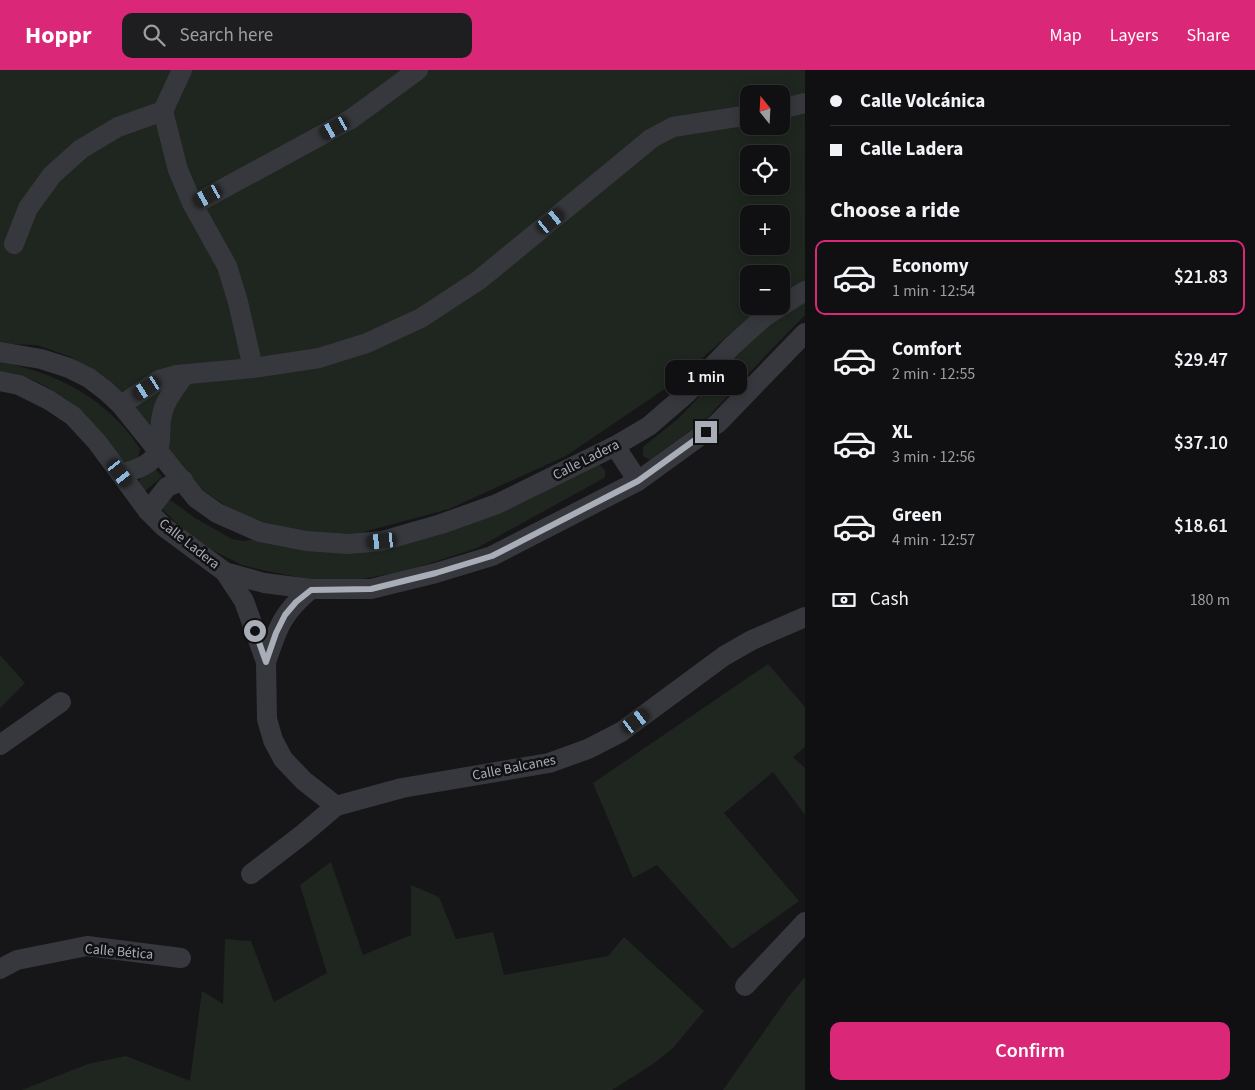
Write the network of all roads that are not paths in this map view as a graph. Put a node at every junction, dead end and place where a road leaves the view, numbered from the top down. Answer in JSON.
{"nodes":[{"id":1,"x":182,"y":70,"type":"edge"},
{"id":2,"x":418,"y":70,"type":"edge"},
{"id":3,"x":805,"y":103,"type":"edge"},
{"id":4,"x":790,"y":107,"type":"edge"},
{"id":5,"x":164,"y":110,"type":"junction"},
{"id":6,"x":740,"y":116,"type":"edge"},
{"id":7,"x":192,"y":205,"type":"junction"},
{"id":8,"x":14,"y":244,"type":"dead end"},
{"id":9,"x":805,"y":291,"type":"edge"},
{"id":10,"x":790,"y":300,"type":"edge"},
{"id":11,"x":768,"y":315,"type":"edge"},
{"id":12,"x":805,"y":333,"type":"edge"},
{"id":13,"x":0,"y":352,"type":"edge"},
{"id":14,"x":253,"y":368,"type":"junction"},
{"id":15,"x":185,"y":374,"type":"junction"},
{"id":16,"x":10,"y":383,"type":"edge"},
{"id":17,"x":0,"y":396,"type":"edge"},
{"id":18,"x":121,"y":405,"type":"junction"},
{"id":19,"x":615,"y":446,"type":"junction"},
{"id":20,"x":158,"y":450,"type":"junction"},
{"id":21,"x":120,"y":473,"type":"junction"},
{"id":22,"x":183,"y":480,"type":"junction"},
{"id":23,"x":638,"y":481,"type":"junction"},
{"id":24,"x":148,"y":511,"type":"junction"},
{"id":25,"x":225,"y":572,"type":"junction"},
{"id":26,"x":311,"y":590,"type":"junction"},
{"id":27,"x":805,"y":617,"type":"edge"},
{"id":28,"x":266,"y":662,"type":"junction"},
{"id":29,"x":60,"y":702,"type":"dead end"},
{"id":30,"x":0,"y":745,"type":"edge"},
{"id":31,"x":336,"y":806,"type":"junction"},
{"id":32,"x":251,"y":874,"type":"dead end"},
{"id":33,"x":805,"y":922,"type":"edge"},
{"id":34,"x":182,"y":958,"type":"dead end"},
{"id":35,"x":0,"y":969,"type":"edge"},
{"id":36,"x":745,"y":986,"type":"dead end"}],
"edges":[{"from":1,"to":5,"type":"street"},
{"from":2,"to":7,"type":"street"},
{"from":3,"to":4,"type":"street"},
{"from":5,"to":7,"type":"street"},
{"from":5,"to":8,"type":"street"},
{"from":6,"to":14,"type":"street"},
{"from":7,"to":14,"type":"street"},
{"from":9,"to":10,"type":"street","name":"Calle Ladera"},
{"from":11,"to":19,"type":"street","name":"Calle Ladera"},
{"from":12,"to":23,"type":"street","name":"Calle Ladera"},
{"from":13,"to":18,"type":"street","name":"Calle Ladera"},
{"from":14,"to":15,"type":"street"},
{"from":15,"to":18,"type":"street"},
{"from":15,"to":20,"type":"street"},
{"from":16,"to":17,"type":"street"},
{"from":16,"to":21,"type":"street","name":"Calle Ladera"},
{"from":18,"to":20,"type":"street","name":"Calle Ladera"},
{"from":19,"to":22,"type":"street","name":"Calle Ladera"},
{"from":19,"to":23,"type":"street"},
{"from":20,"to":21,"type":"street"},
{"from":20,"to":22,"type":"street","name":"Calle Ladera"},
{"from":21,"to":24,"type":"street","name":"Calle Ladera"},
{"from":22,"to":24,"type":"street"},
{"from":23,"to":26,"type":"street","name":"Calle Ladera"},
{"from":24,"to":25,"type":"street","name":"Calle Ladera"},
{"from":25,"to":26,"type":"street","name":"Calle Ladera"},
{"from":25,"to":28,"type":"street"},
{"from":26,"to":28,"type":"street"},
{"from":27,"to":31,"type":"street","name":"Calle Balcanes"},
{"from":28,"to":31,"type":"street"},
{"from":29,"to":30,"type":"street"},
{"from":31,"to":32,"type":"street"},
{"from":33,"to":36,"type":"street"},
{"from":34,"to":35,"type":"street","name":"Calle Bética"}]}
